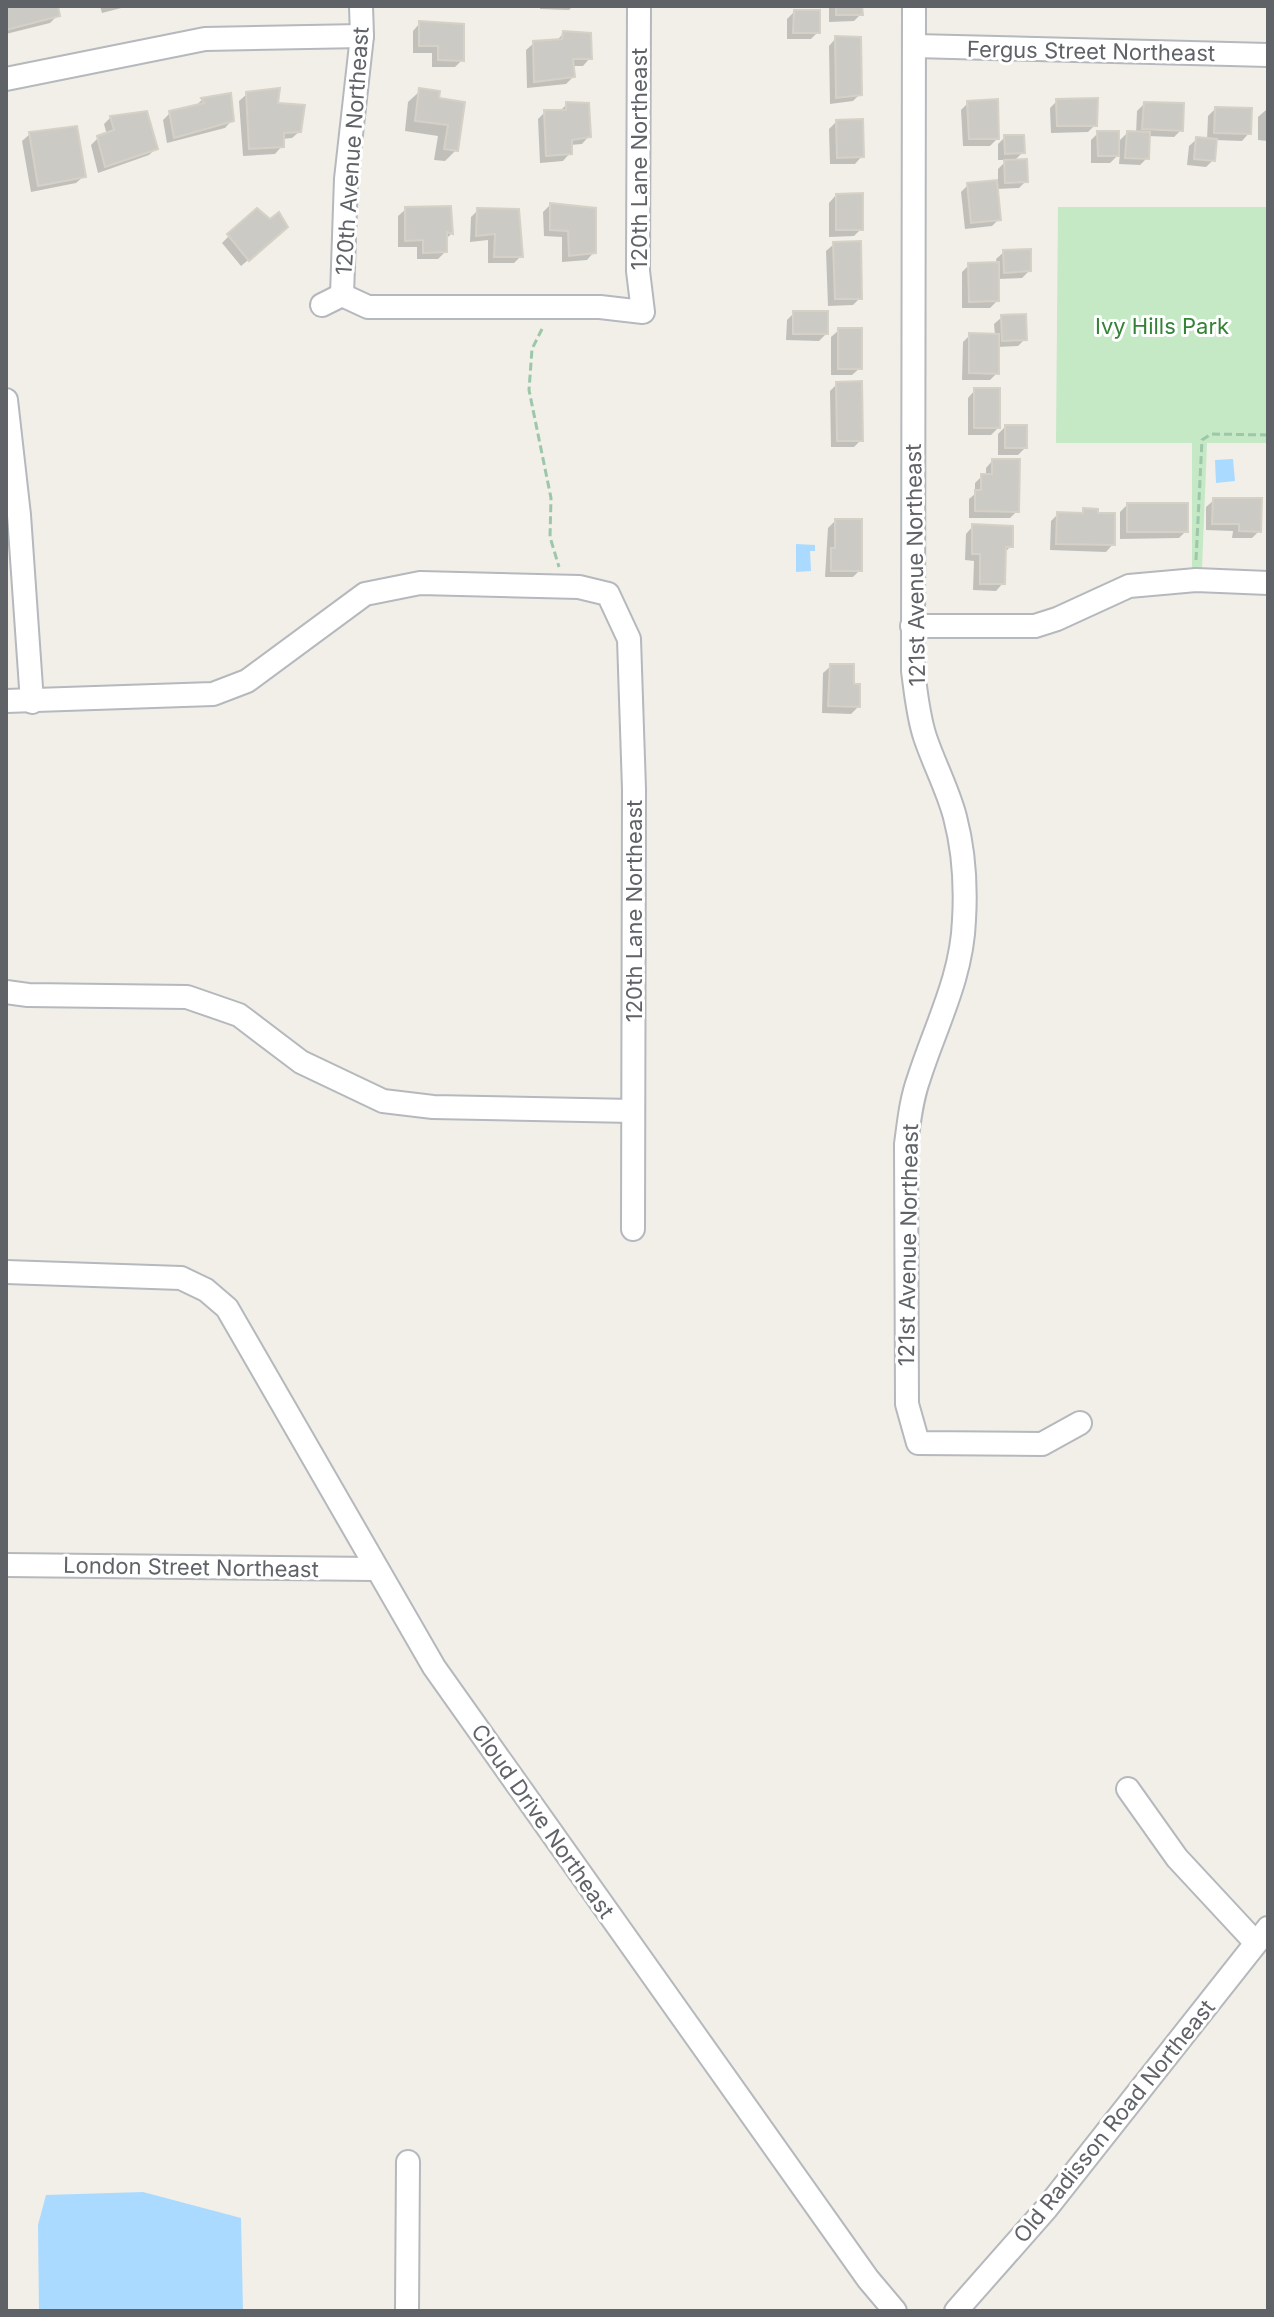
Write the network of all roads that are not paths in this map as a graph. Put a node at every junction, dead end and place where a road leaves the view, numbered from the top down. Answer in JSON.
{"nodes":[{"id":1,"x":361,"y":6,"type":"edge"},
{"id":2,"x":639,"y":6,"type":"edge"},
{"id":3,"x":914,"y":6,"type":"edge"},
{"id":4,"x":362,"y":36,"type":"junction"},
{"id":5,"x":915,"y":46,"type":"junction"},
{"id":6,"x":1268,"y":55,"type":"edge"},
{"id":7,"x":6,"y":79,"type":"edge"},
{"id":8,"x":546,"y":307,"type":"joint"},
{"id":9,"x":6,"y":400,"type":"edge"},
{"id":10,"x":1268,"y":583,"type":"edge"},
{"id":11,"x":912,"y":626,"type":"junction"},
{"id":12,"x":6,"y":701,"type":"edge"},
{"id":13,"x":32,"y":702,"type":"junction"},
{"id":14,"x":6,"y":992,"type":"edge"},
{"id":15,"x":633,"y":1111,"type":"junction"},
{"id":16,"x":633,"y":1229,"type":"dead end"},
{"id":17,"x":6,"y":1272,"type":"edge"},
{"id":18,"x":1080,"y":1423,"type":"dead end"},
{"id":19,"x":6,"y":1565,"type":"edge"},
{"id":20,"x":375,"y":1569,"type":"junction"},
{"id":21,"x":1128,"y":1789,"type":"dead end"},
{"id":22,"x":1262,"y":1936,"type":"edge"},
{"id":23,"x":408,"y":2162,"type":"dead end"},
{"id":24,"x":407,"y":2311,"type":"edge"},
{"id":25,"x":895,"y":2311,"type":"edge"},
{"id":26,"x":956,"y":2311,"type":"edge"}],
"edges":[{"from":1,"to":4,"type":"street","name":"120th Avenue Northeast"},
{"from":2,"to":8,"type":"street","name":"120th Lane Northeast"},
{"from":3,"to":5,"type":"street","name":"121st Avenue Northeast"},
{"from":4,"to":7,"type":"street"},
{"from":4,"to":8,"type":"street","name":"120th Avenue Northeast"},
{"from":5,"to":6,"type":"street","name":"Fergus Street Northeast"},
{"from":5,"to":11,"type":"street","name":"121st Avenue Northeast"},
{"from":9,"to":13,"type":"street"},
{"from":10,"to":11,"type":"street"},
{"from":11,"to":18,"type":"street","name":"121st Avenue Northeast"},
{"from":12,"to":13,"type":"street"},
{"from":13,"to":15,"type":"street","name":"120th Lane Northeast"},
{"from":14,"to":15,"type":"street"},
{"from":15,"to":16,"type":"street","name":"120th Lane Northeast"},
{"from":17,"to":20,"type":"street","name":"Cloud Drive Northeast"},
{"from":19,"to":20,"type":"street","name":"London Street Northeast"},
{"from":20,"to":25,"type":"street","name":"Cloud Drive Northeast"},
{"from":21,"to":22,"type":"street"},
{"from":22,"to":26,"type":"street","name":"Old Radisson Road Northeast"},
{"from":23,"to":24,"type":"street"}]}
